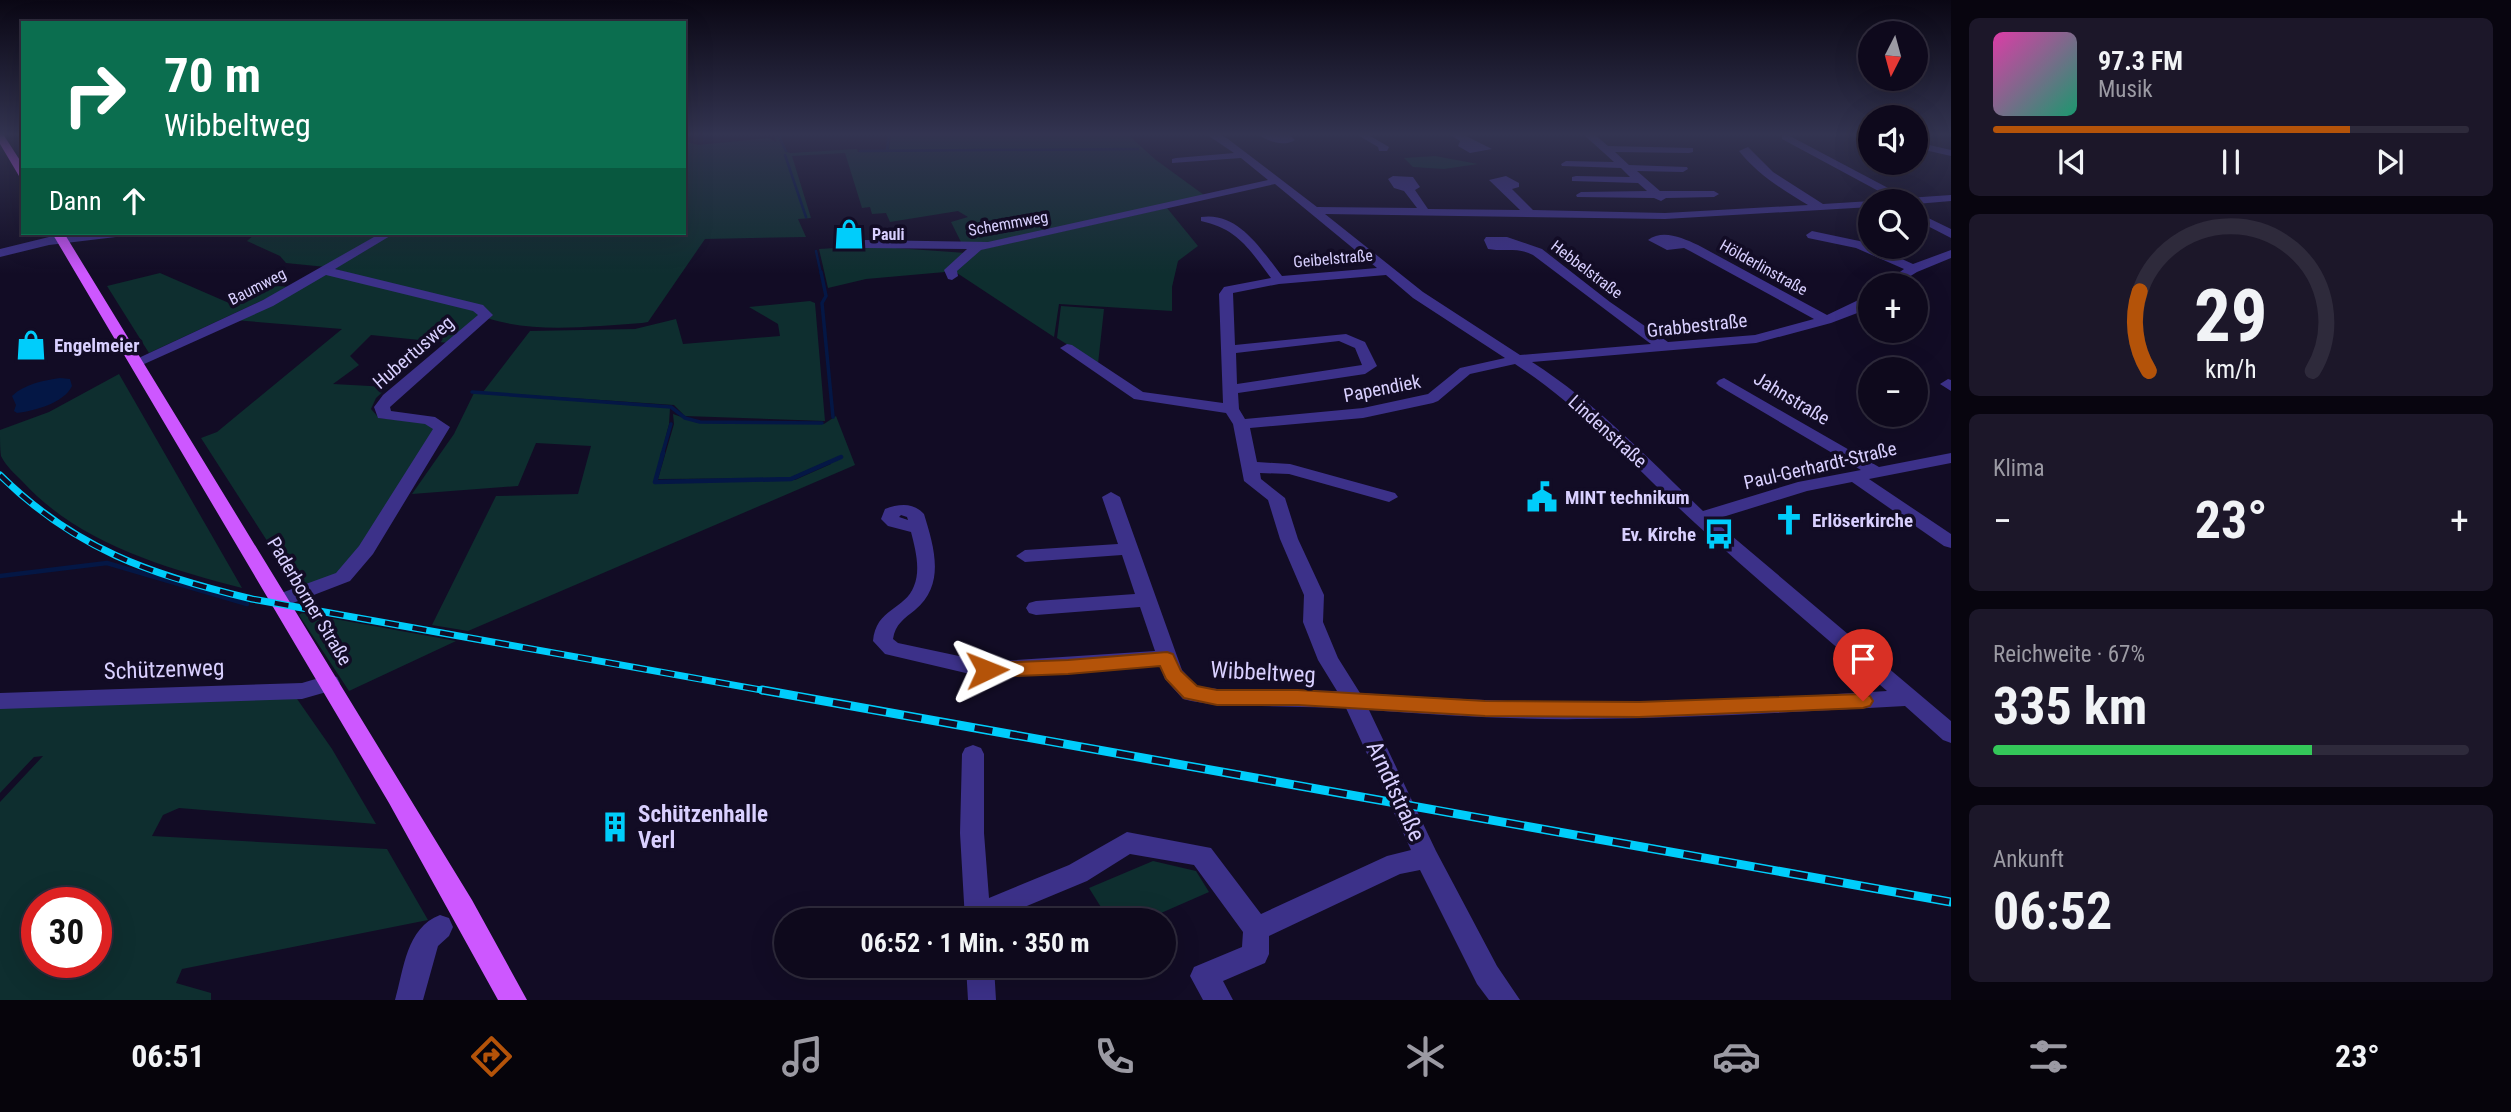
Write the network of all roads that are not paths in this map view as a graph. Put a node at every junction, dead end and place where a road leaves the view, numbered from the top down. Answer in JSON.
{"nodes":[{"id":1,"x":1276,"y":181,"type":"joint"},
{"id":2,"x":1640,"y":181,"type":"edge"},
{"id":3,"x":1781,"y":181,"type":"edge"},
{"id":4,"x":1868,"y":181,"type":"edge"},
{"id":5,"x":1408,"y":188,"type":"dead end"},
{"id":6,"x":1505,"y":188,"type":"dead end"},
{"id":7,"x":1883,"y":189,"type":"edge"},
{"id":8,"x":1714,"y":194,"type":"dead end"},
{"id":9,"x":1581,"y":195,"type":"dead end"},
{"id":10,"x":1659,"y":196,"type":"junction"},
{"id":11,"x":1951,"y":198,"type":"edge"},
{"id":12,"x":1928,"y":200,"type":"edge"},
{"id":13,"x":1858,"y":205,"type":"edge"},
{"id":14,"x":1820,"y":207,"type":"junction"},
{"id":15,"x":1312,"y":210,"type":"junction"},
{"id":16,"x":1424,"y":211,"type":"junction"},
{"id":17,"x":1529,"y":213,"type":"junction"},
{"id":18,"x":1684,"y":215,"type":"junction"},
{"id":19,"x":1205,"y":219,"type":"dead end"},
{"id":20,"x":1928,"y":222,"type":"edge"},
{"id":21,"x":1951,"y":234,"type":"edge"},
{"id":22,"x":79,"y":235,"type":"edge"},
{"id":23,"x":385,"y":235,"type":"edge"},
{"id":24,"x":60,"y":236,"type":"edge"},
{"id":25,"x":1846,"y":242,"type":"dead end"},
{"id":26,"x":865,"y":244,"type":"dead end"},
{"id":27,"x":1685,"y":244,"type":"dead end"},
{"id":28,"x":1518,"y":245,"type":"dead end"},
{"id":29,"x":976,"y":248,"type":"junction"},
{"id":30,"x":0,"y":253,"type":"edge"},
{"id":31,"x":1951,"y":254,"type":"edge"},
{"id":32,"x":1913,"y":269,"type":"junction"},
{"id":33,"x":323,"y":270,"type":"junction"},
{"id":34,"x":1389,"y":271,"type":"junction"},
{"id":35,"x":1907,"y":273,"type":"edge"},
{"id":36,"x":952,"y":276,"type":"dead end"},
{"id":37,"x":1279,"y":280,"type":"junction"},
{"id":38,"x":1229,"y":290,"type":"joint"},
{"id":39,"x":1858,"y":307,"type":"edge"},
{"id":40,"x":1826,"y":320,"type":"junction"},
{"id":41,"x":1066,"y":348,"type":"dead end"},
{"id":42,"x":1667,"y":348,"type":"junction"},
{"id":43,"x":1227,"y":350,"type":"junction"},
{"id":44,"x":1520,"y":359,"type":"junction"},
{"id":45,"x":137,"y":362,"type":"junction"},
{"id":46,"x":1724,"y":383,"type":"dead end"},
{"id":47,"x":1231,"y":389,"type":"junction"},
{"id":48,"x":1236,"y":416,"type":"junction"},
{"id":49,"x":1951,"y":458,"type":"edge"},
{"id":50,"x":1249,"y":467,"type":"junction"},
{"id":51,"x":1874,"y":471,"type":"junction"},
{"id":52,"x":1854,"y":476,"type":"junction"},
{"id":53,"x":1111,"y":497,"type":"dead end"},
{"id":54,"x":1389,"y":498,"type":"dead end"},
{"id":55,"x":1700,"y":517,"type":"junction"},
{"id":56,"x":919,"y":528,"type":"dead end"},
{"id":57,"x":1951,"y":542,"type":"edge"},
{"id":58,"x":1129,"y":549,"type":"junction"},
{"id":59,"x":1025,"y":556,"type":"dead end"},
{"id":60,"x":1146,"y":600,"type":"junction"},
{"id":61,"x":280,"y":601,"type":"junction"},
{"id":62,"x":1036,"y":607,"type":"dead end"},
{"id":63,"x":1167,"y":658,"type":"junction"},
{"id":64,"x":329,"y":683,"type":"junction"},
{"id":65,"x":1911,"y":698,"type":"junction"},
{"id":66,"x":0,"y":701,"type":"edge"},
{"id":67,"x":1354,"y":701,"type":"junction"},
{"id":68,"x":1951,"y":734,"type":"edge"},
{"id":69,"x":973,"y":754,"type":"dead end"},
{"id":70,"x":1427,"y":858,"type":"junction"},
{"id":71,"x":977,"y":908,"type":"edge"},
{"id":72,"x":1000,"y":908,"type":"edge"},
{"id":73,"x":440,"y":927,"type":"dead end"},
{"id":74,"x":1256,"y":929,"type":"junction"},
{"id":75,"x":981,"y":978,"type":"edge"},
{"id":76,"x":410,"y":1000,"type":"edge"},
{"id":77,"x":513,"y":1000,"type":"edge"},
{"id":78,"x":982,"y":1000,"type":"edge"},
{"id":79,"x":1219,"y":1000,"type":"edge"},
{"id":80,"x":1506,"y":1000,"type":"edge"}],
"edges":[{"from":1,"to":15,"type":"street","name":"Lindenstraße"},
{"from":1,"to":29,"type":"street","name":"Schemmweg"},
{"from":2,"to":10,"type":"street"},
{"from":3,"to":14,"type":"street"},
{"from":4,"to":7,"type":"street"},
{"from":5,"to":16,"type":"street"},
{"from":6,"to":17,"type":"street"},
{"from":8,"to":10,"type":"street"},
{"from":9,"to":10,"type":"street"},
{"from":10,"to":18,"type":"street"},
{"from":11,"to":12,"type":"street"},
{"from":13,"to":14,"type":"street"},
{"from":14,"to":18,"type":"street"},
{"from":15,"to":16,"type":"street"},
{"from":15,"to":34,"type":"street","name":"Lindenstraße"},
{"from":16,"to":17,"type":"street"},
{"from":17,"to":18,"type":"street"},
{"from":19,"to":37,"type":"street","name":"Geibelstraße"},
{"from":20,"to":21,"type":"street"},
{"from":22,"to":24,"type":"street"},
{"from":23,"to":33,"type":"street","name":"Baumweg"},
{"from":24,"to":30,"type":"street"},
{"from":24,"to":45,"type":"main road","name":"Paderborner Straße"},
{"from":25,"to":32,"type":"street"},
{"from":26,"to":29,"type":"street","name":"Schemmweg"},
{"from":27,"to":40,"type":"street","name":"Hölderlinstraße"},
{"from":28,"to":42,"type":"street","name":"Hebbelstraße"},
{"from":29,"to":36,"type":"street"},
{"from":31,"to":32,"type":"street"},
{"from":32,"to":35,"type":"street"},
{"from":33,"to":45,"type":"street","name":"Baumweg"},
{"from":33,"to":61,"type":"street","name":"Hubertusweg"},
{"from":34,"to":37,"type":"street","name":"Geibelstraße"},
{"from":34,"to":44,"type":"street","name":"Lindenstraße"},
{"from":37,"to":38,"type":"street","name":"Geibelstraße"},
{"from":38,"to":43,"type":"street","name":"Arndtstraße"},
{"from":39,"to":40,"type":"street","name":"Grabbestraße"},
{"from":40,"to":42,"type":"street","name":"Grabbestraße"},
{"from":41,"to":48,"type":"street","name":"Papendiek"},
{"from":42,"to":44,"type":"street","name":"Grabbestraße"},
{"from":43,"to":47,"type":"street","name":"Arndtstraße"},
{"from":43,"to":47,"type":"street"},
{"from":44,"to":48,"type":"street","name":"Papendiek"},
{"from":44,"to":55,"type":"street","name":"Lindenstraße"},
{"from":45,"to":61,"type":"main road","name":"Paderborner Straße"},
{"from":46,"to":51,"type":"street","name":"Jahnstraße"},
{"from":47,"to":48,"type":"street","name":"Arndtstraße"},
{"from":48,"to":50,"type":"street","name":"Arndtstraße"},
{"from":49,"to":51,"type":"street","name":"Paul-Gerhardt-Straße"},
{"from":50,"to":54,"type":"street"},
{"from":50,"to":67,"type":"street","name":"Arndtstraße"},
{"from":51,"to":52,"type":"street","name":"Paul-Gerhardt-Straße"},
{"from":52,"to":55,"type":"street","name":"Paul-Gerhardt-Straße"},
{"from":52,"to":57,"type":"street"},
{"from":53,"to":58,"type":"street","name":"Wibbeltweg"},
{"from":55,"to":65,"type":"street","name":"Lindenstraße"},
{"from":56,"to":63,"type":"street"},
{"from":58,"to":59,"type":"street"},
{"from":58,"to":60,"type":"street","name":"Wibbeltweg"},
{"from":60,"to":62,"type":"street"},
{"from":60,"to":63,"type":"street","name":"Wibbeltweg"},
{"from":61,"to":64,"type":"main road","name":"Paderborner Straße"},
{"from":63,"to":67,"type":"street","name":"Wibbeltweg"},
{"from":64,"to":66,"type":"street","name":"Schützenweg"},
{"from":64,"to":77,"type":"main road","name":"Paderborner Straße"},
{"from":65,"to":67,"type":"street"},
{"from":65,"to":68,"type":"street","name":"Lindenstraße"},
{"from":67,"to":70,"type":"street","name":"Arndtstraße"},
{"from":69,"to":71,"type":"street"},
{"from":70,"to":74,"type":"street"},
{"from":70,"to":80,"type":"street","name":"Arndtstraße"},
{"from":72,"to":74,"type":"street"},
{"from":73,"to":76,"type":"street"},
{"from":74,"to":79,"type":"street"},
{"from":75,"to":78,"type":"street"}]}
